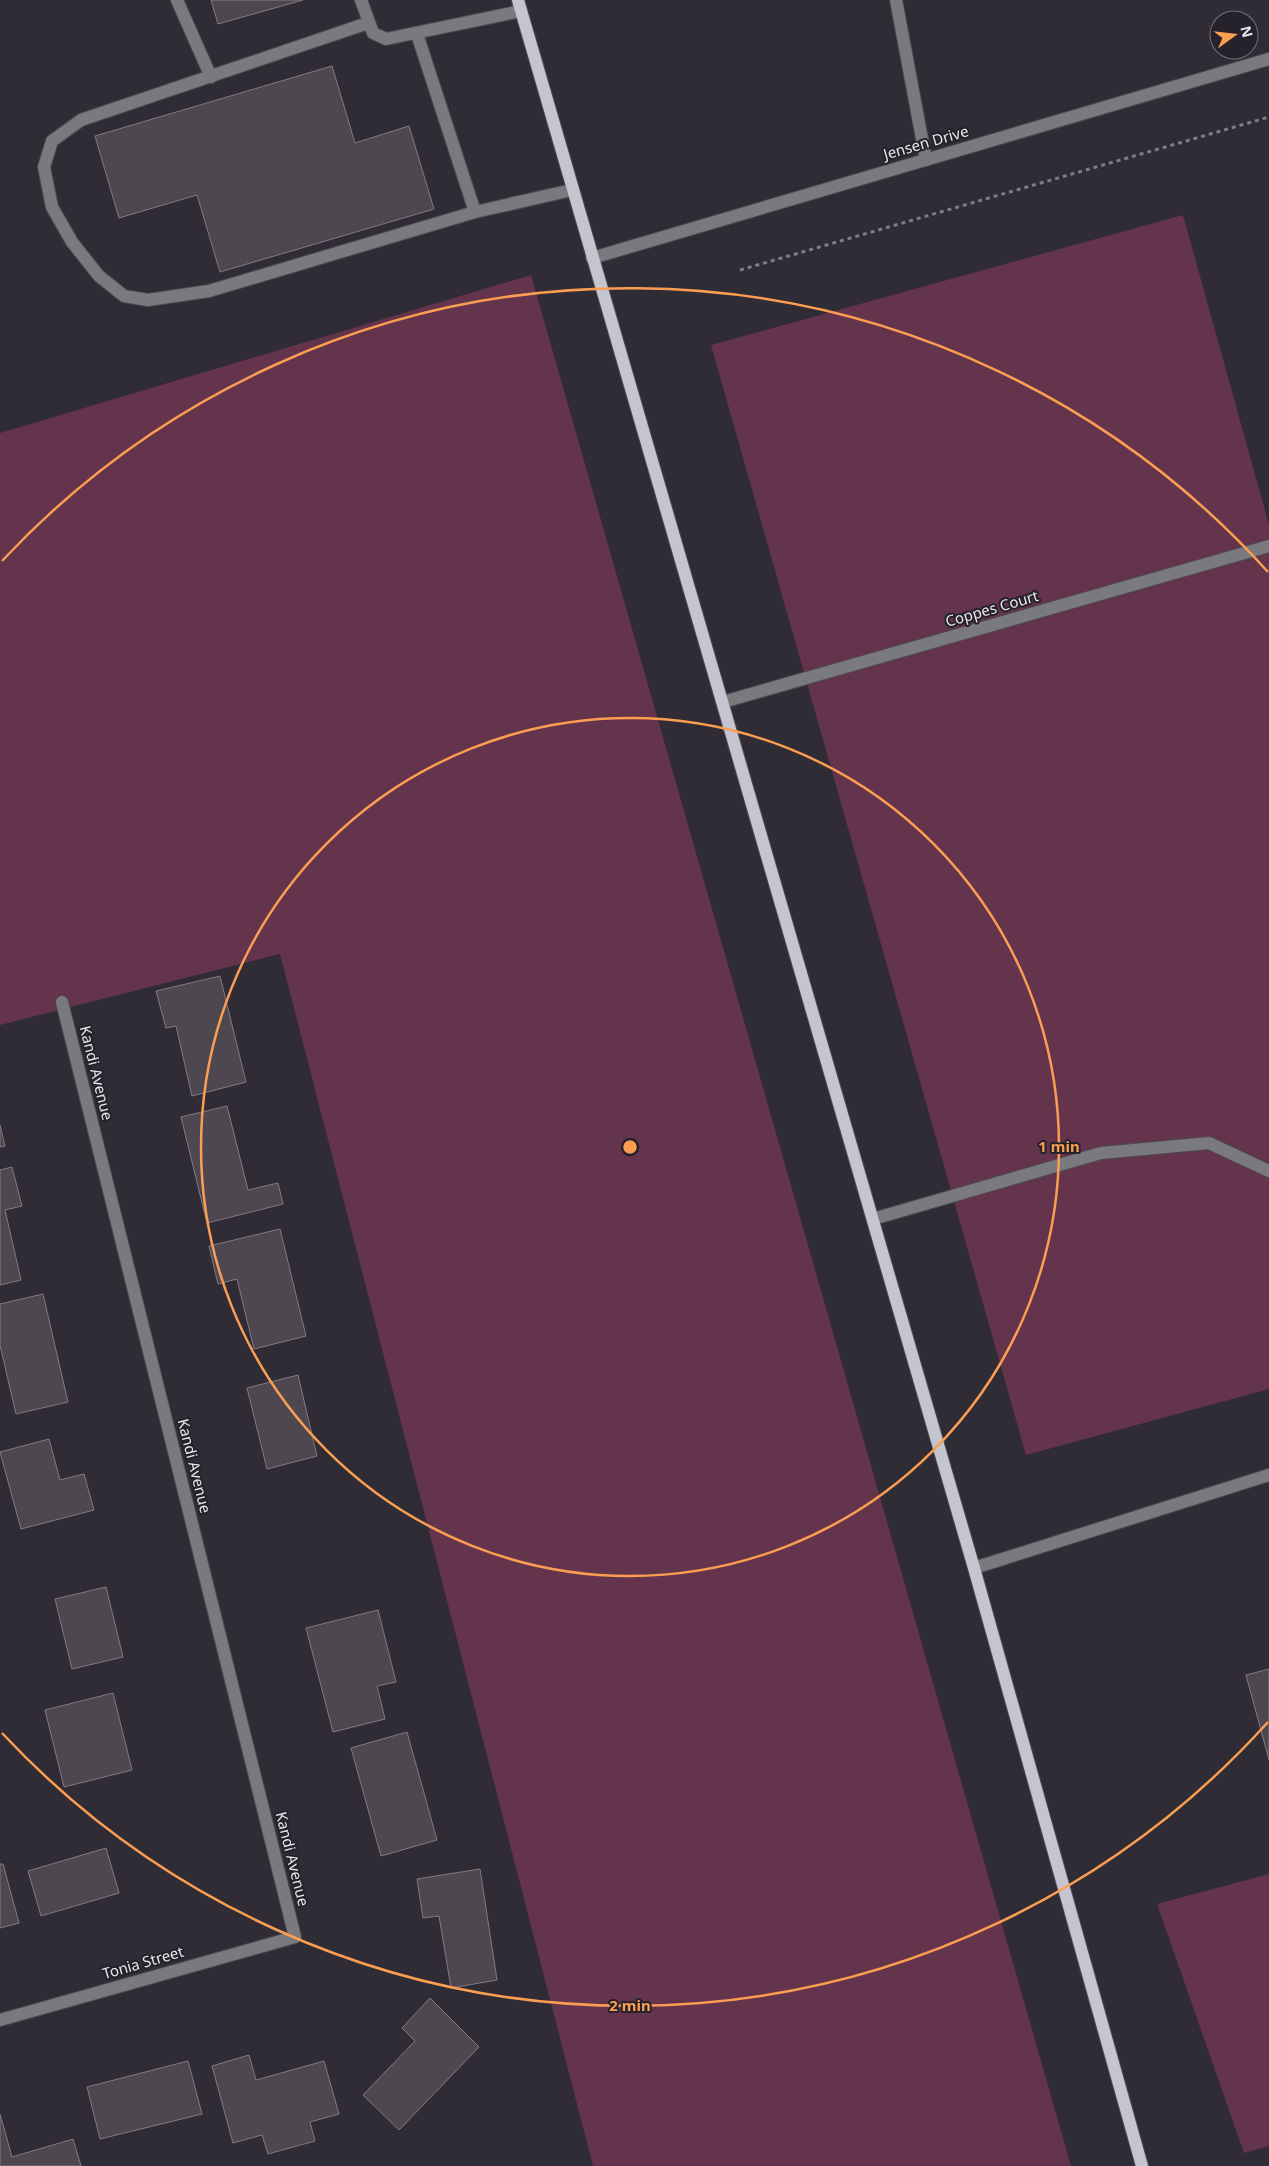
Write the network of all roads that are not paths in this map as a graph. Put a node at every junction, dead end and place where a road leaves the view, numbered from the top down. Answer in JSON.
{"nodes":[{"id":1,"x":177,"y":0,"type":"edge"},
{"id":2,"x":361,"y":0,"type":"edge"},
{"id":3,"x":896,"y":0,"type":"edge"},
{"id":4,"x":520,"y":6,"type":"edge"},
{"id":5,"x":368,"y":23,"type":"junction"},
{"id":6,"x":417,"y":34,"type":"junction"},
{"id":7,"x":1269,"y":59,"type":"edge"},
{"id":8,"x":211,"y":77,"type":"junction"},
{"id":9,"x":926,"y":160,"type":"junction"},
{"id":10,"x":572,"y":190,"type":"junction"},
{"id":11,"x":475,"y":212,"type":"junction"},
{"id":12,"x":592,"y":258,"type":"junction"},
{"id":13,"x":1269,"y":546,"type":"edge"},
{"id":14,"x":723,"y":702,"type":"junction"},
{"id":15,"x":62,"y":1002,"type":"dead end"},
{"id":16,"x":1269,"y":1172,"type":"edge"},
{"id":17,"x":873,"y":1219,"type":"junction"},
{"id":18,"x":1269,"y":1475,"type":"edge"},
{"id":19,"x":974,"y":1568,"type":"junction"},
{"id":20,"x":295,"y":1937,"type":"joint"},
{"id":21,"x":0,"y":2020,"type":"edge"},
{"id":22,"x":1142,"y":2166,"type":"edge"}],
"edges":[{"from":1,"to":8,"type":"street"},
{"from":2,"to":5,"type":"street"},
{"from":3,"to":9,"type":"street"},
{"from":4,"to":6,"type":"street"},
{"from":4,"to":10,"type":"main road"},
{"from":5,"to":6,"type":"street"},
{"from":5,"to":8,"type":"street"},
{"from":6,"to":11,"type":"street"},
{"from":7,"to":9,"type":"street","name":"Jensen Drive"},
{"from":8,"to":11,"type":"street"},
{"from":9,"to":12,"type":"street","name":"Jensen Drive"},
{"from":10,"to":11,"type":"street"},
{"from":10,"to":12,"type":"main road"},
{"from":12,"to":14,"type":"main road"},
{"from":13,"to":14,"type":"street","name":"Coppes Court"},
{"from":14,"to":17,"type":"main road"},
{"from":15,"to":20,"type":"street","name":"Kandi Avenue"},
{"from":16,"to":17,"type":"street"},
{"from":17,"to":19,"type":"main road"},
{"from":18,"to":19,"type":"street"},
{"from":19,"to":22,"type":"main road"},
{"from":20,"to":21,"type":"street","name":"Tonia Street"}]}
